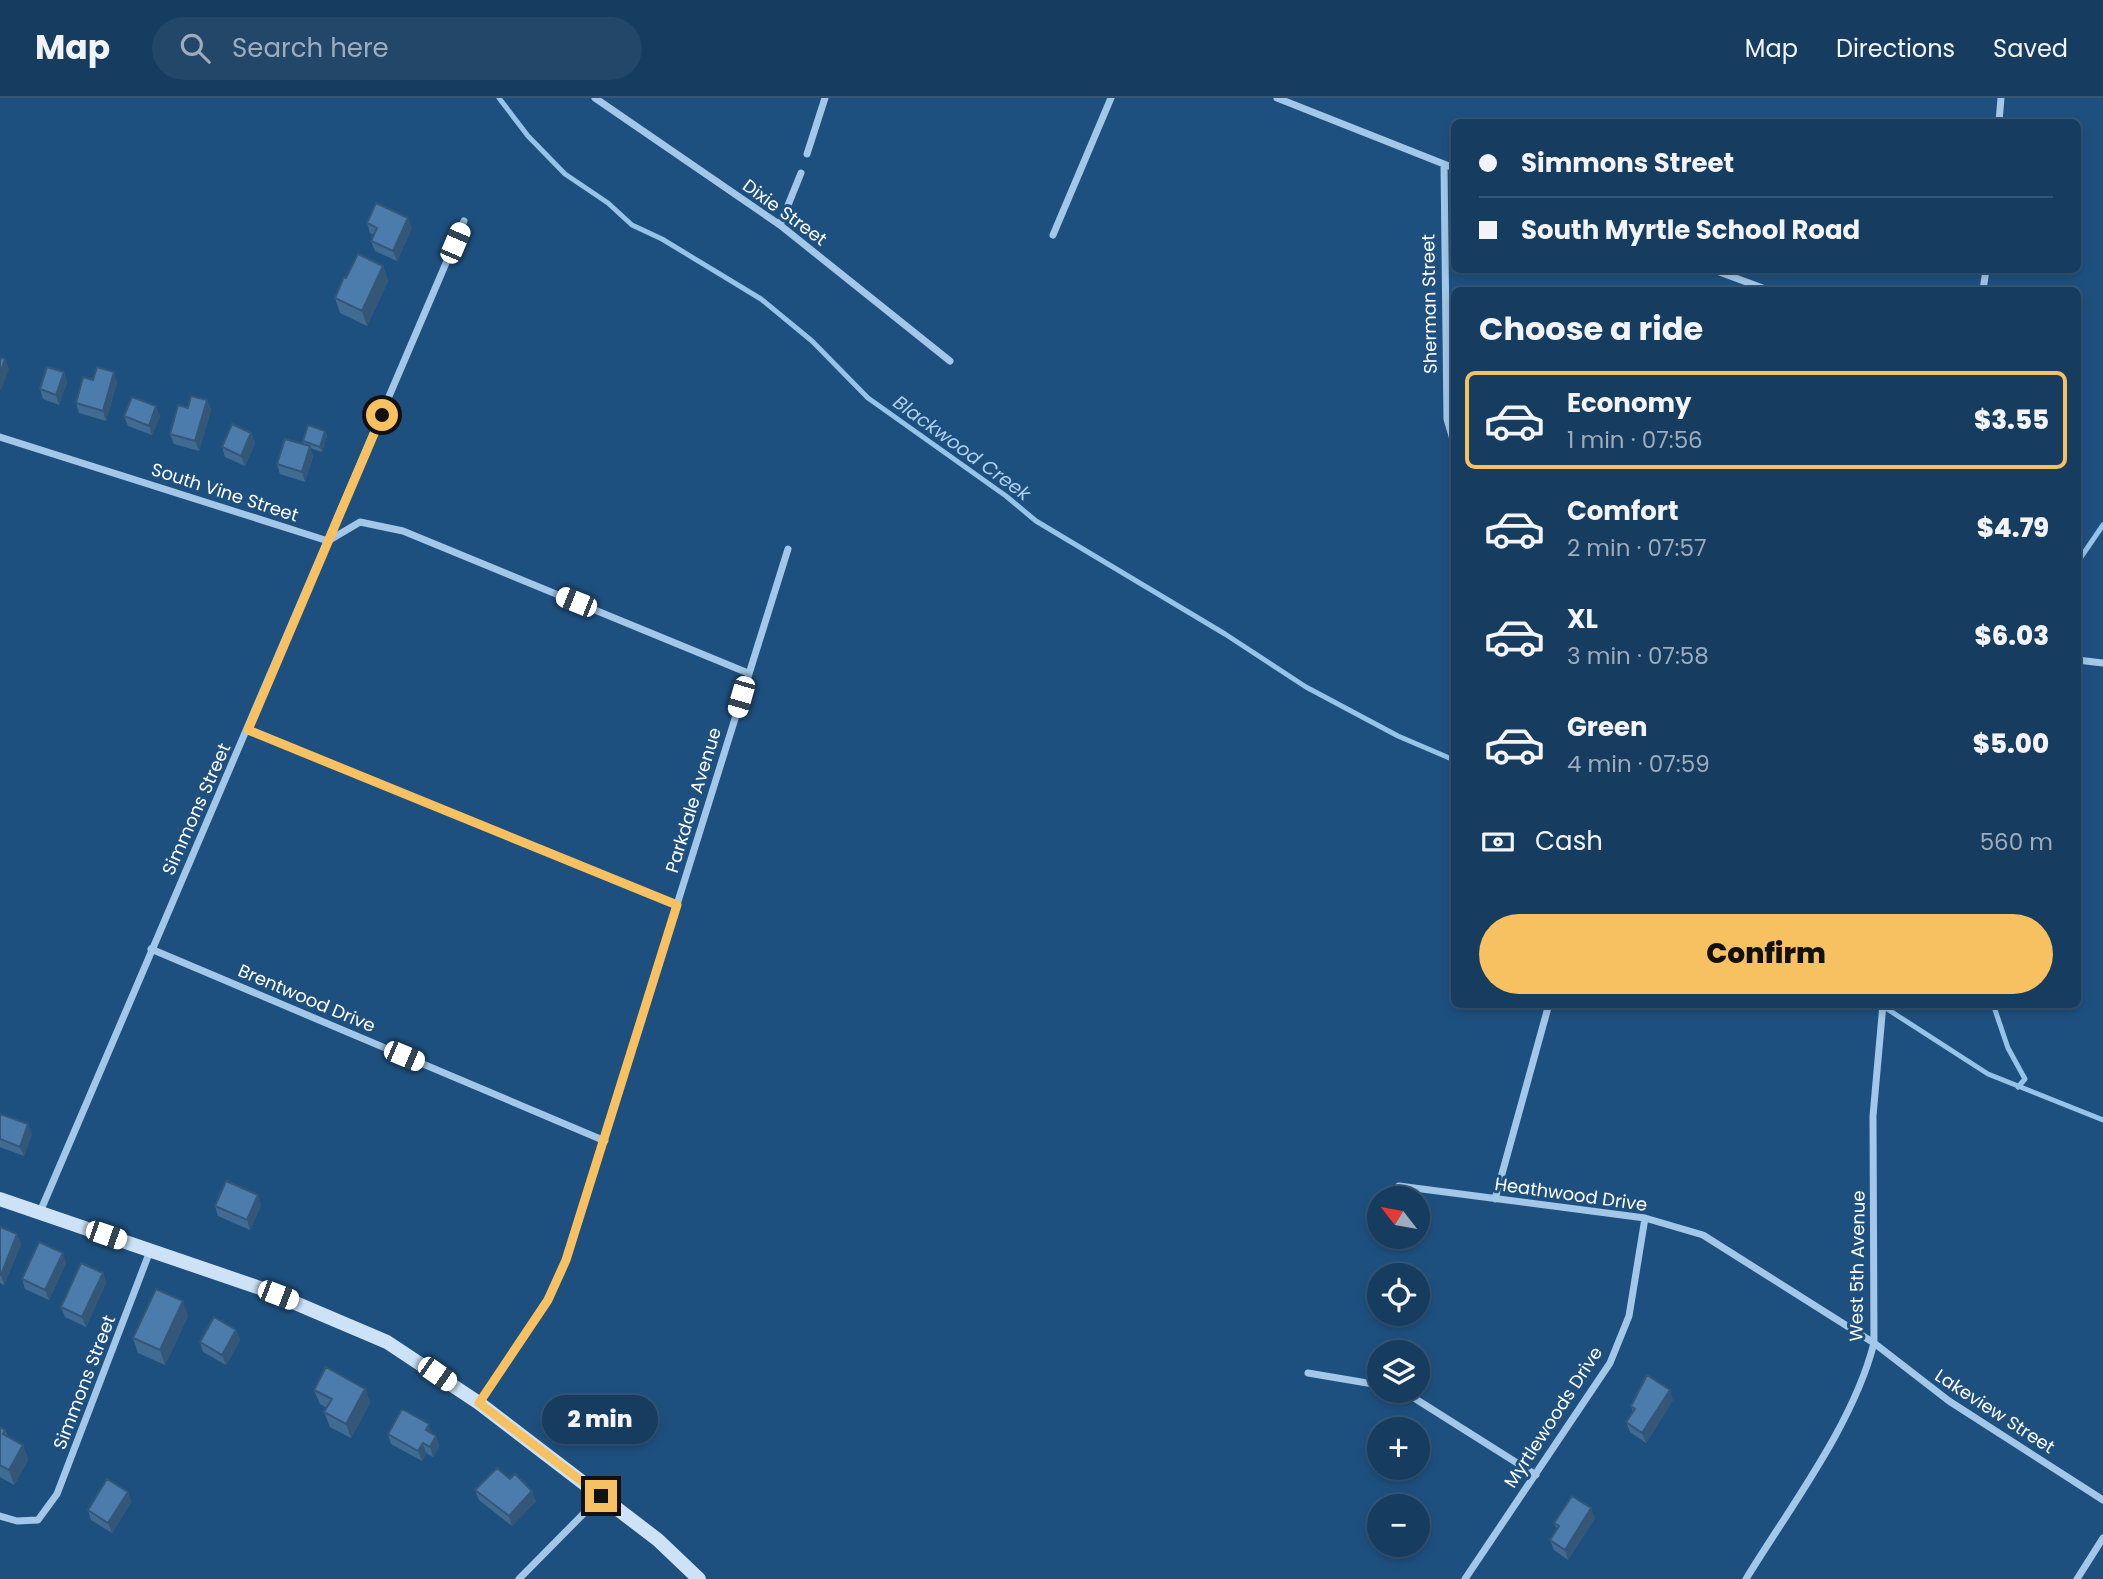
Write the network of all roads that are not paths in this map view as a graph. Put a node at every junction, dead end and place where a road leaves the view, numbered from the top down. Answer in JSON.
{"nodes":[{"id":1,"x":595,"y":98,"type":"edge"},
{"id":2,"x":825,"y":98,"type":"edge"},
{"id":3,"x":1111,"y":98,"type":"edge"},
{"id":4,"x":1278,"y":98,"type":"edge"},
{"id":5,"x":2001,"y":98,"type":"edge"},
{"id":6,"x":1999,"y":119,"type":"edge"},
{"id":7,"x":807,"y":154,"type":"dead end"},
{"id":8,"x":1444,"y":164,"type":"junction"},
{"id":9,"x":1451,"y":167,"type":"edge"},
{"id":10,"x":801,"y":173,"type":"dead end"},
{"id":11,"x":464,"y":221,"type":"dead end"},
{"id":12,"x":780,"y":225,"type":"junction"},
{"id":13,"x":1054,"y":235,"type":"dead end"},
{"id":14,"x":1722,"y":273,"type":"edge"},
{"id":15,"x":1760,"y":287,"type":"edge"},
{"id":16,"x":950,"y":361,"type":"dead end"},
{"id":17,"x":1451,"y":433,"type":"edge"},
{"id":18,"x":0,"y":437,"type":"edge"},
{"id":19,"x":328,"y":541,"type":"junction"},
{"id":20,"x":788,"y":549,"type":"dead end"},
{"id":21,"x":2081,"y":660,"type":"edge"},
{"id":22,"x":2103,"y":663,"type":"edge"},
{"id":23,"x":748,"y":673,"type":"junction"},
{"id":24,"x":248,"y":730,"type":"junction"},
{"id":25,"x":677,"y":905,"type":"junction"},
{"id":26,"x":151,"y":949,"type":"junction"},
{"id":27,"x":1548,"y":1008,"type":"edge"},
{"id":28,"x":1882,"y":1008,"type":"edge"},
{"id":29,"x":605,"y":1141,"type":"junction"},
{"id":30,"x":1430,"y":1190,"type":"edge"},
{"id":31,"x":0,"y":1199,"type":"edge"},
{"id":32,"x":1495,"y":1199,"type":"junction"},
{"id":33,"x":40,"y":1212,"type":"junction"},
{"id":34,"x":1645,"y":1218,"type":"junction"},
{"id":35,"x":151,"y":1250,"type":"junction"},
{"id":36,"x":1874,"y":1343,"type":"junction"},
{"id":37,"x":1308,"y":1373,"type":"dead end"},
{"id":38,"x":1367,"y":1383,"type":"edge"},
{"id":39,"x":479,"y":1403,"type":"junction"},
{"id":40,"x":1422,"y":1403,"type":"edge"},
{"id":41,"x":1536,"y":1475,"type":"junction"},
{"id":42,"x":601,"y":1496,"type":"junction"},
{"id":43,"x":2103,"y":1500,"type":"edge"},
{"id":44,"x":0,"y":1516,"type":"edge"},
{"id":45,"x":2103,"y":1538,"type":"edge"},
{"id":46,"x":519,"y":1579,"type":"edge"},
{"id":47,"x":699,"y":1579,"type":"edge"},
{"id":48,"x":1465,"y":1579,"type":"edge"},
{"id":49,"x":1746,"y":1579,"type":"edge"},
{"id":50,"x":2077,"y":1579,"type":"edge"}],
"edges":[{"from":1,"to":12,"type":"street","name":"Dixie Street"},
{"from":2,"to":7,"type":"street"},
{"from":3,"to":13,"type":"street"},
{"from":4,"to":8,"type":"street"},
{"from":5,"to":6,"type":"street"},
{"from":8,"to":9,"type":"street"},
{"from":8,"to":17,"type":"street","name":"Sherman Street"},
{"from":10,"to":12,"type":"street"},
{"from":11,"to":19,"type":"street","name":"Simmons Street"},
{"from":12,"to":16,"type":"street","name":"Dixie Street"},
{"from":14,"to":15,"type":"street"},
{"from":18,"to":19,"type":"street","name":"South Vine Street"},
{"from":19,"to":23,"type":"street"},
{"from":19,"to":24,"type":"street","name":"Simmons Street"},
{"from":20,"to":23,"type":"street","name":"Parkdale Avenue"},
{"from":21,"to":22,"type":"street"},
{"from":23,"to":25,"type":"street","name":"Parkdale Avenue"},
{"from":24,"to":25,"type":"street"},
{"from":24,"to":26,"type":"street","name":"Simmons Street"},
{"from":25,"to":29,"type":"street","name":"Parkdale Avenue"},
{"from":26,"to":29,"type":"street","name":"Brentwood Drive"},
{"from":26,"to":33,"type":"street","name":"Simmons Street"},
{"from":27,"to":32,"type":"street"},
{"from":28,"to":36,"type":"street","name":"West 5th Avenue"},
{"from":29,"to":39,"type":"street","name":"Parkdale Avenue"},
{"from":30,"to":32,"type":"street","name":"Heathwood Drive"},
{"from":31,"to":33,"type":"main road"},
{"from":32,"to":34,"type":"street","name":"Heathwood Drive"},
{"from":33,"to":35,"type":"main road"},
{"from":34,"to":36,"type":"street","name":"Heathwood Drive"},
{"from":34,"to":41,"type":"street","name":"Myrtlewoods Drive"},
{"from":35,"to":39,"type":"main road"},
{"from":35,"to":44,"type":"street","name":"Simmons Street"},
{"from":36,"to":43,"type":"street","name":"Lakeview Street"},
{"from":36,"to":49,"type":"street","name":"West 5th Avenue"},
{"from":37,"to":38,"type":"street"},
{"from":39,"to":42,"type":"main road"},
{"from":40,"to":41,"type":"street"},
{"from":41,"to":48,"type":"street","name":"Myrtlewoods Drive"},
{"from":42,"to":46,"type":"street"},
{"from":42,"to":47,"type":"main road"},
{"from":45,"to":50,"type":"street"}]}
